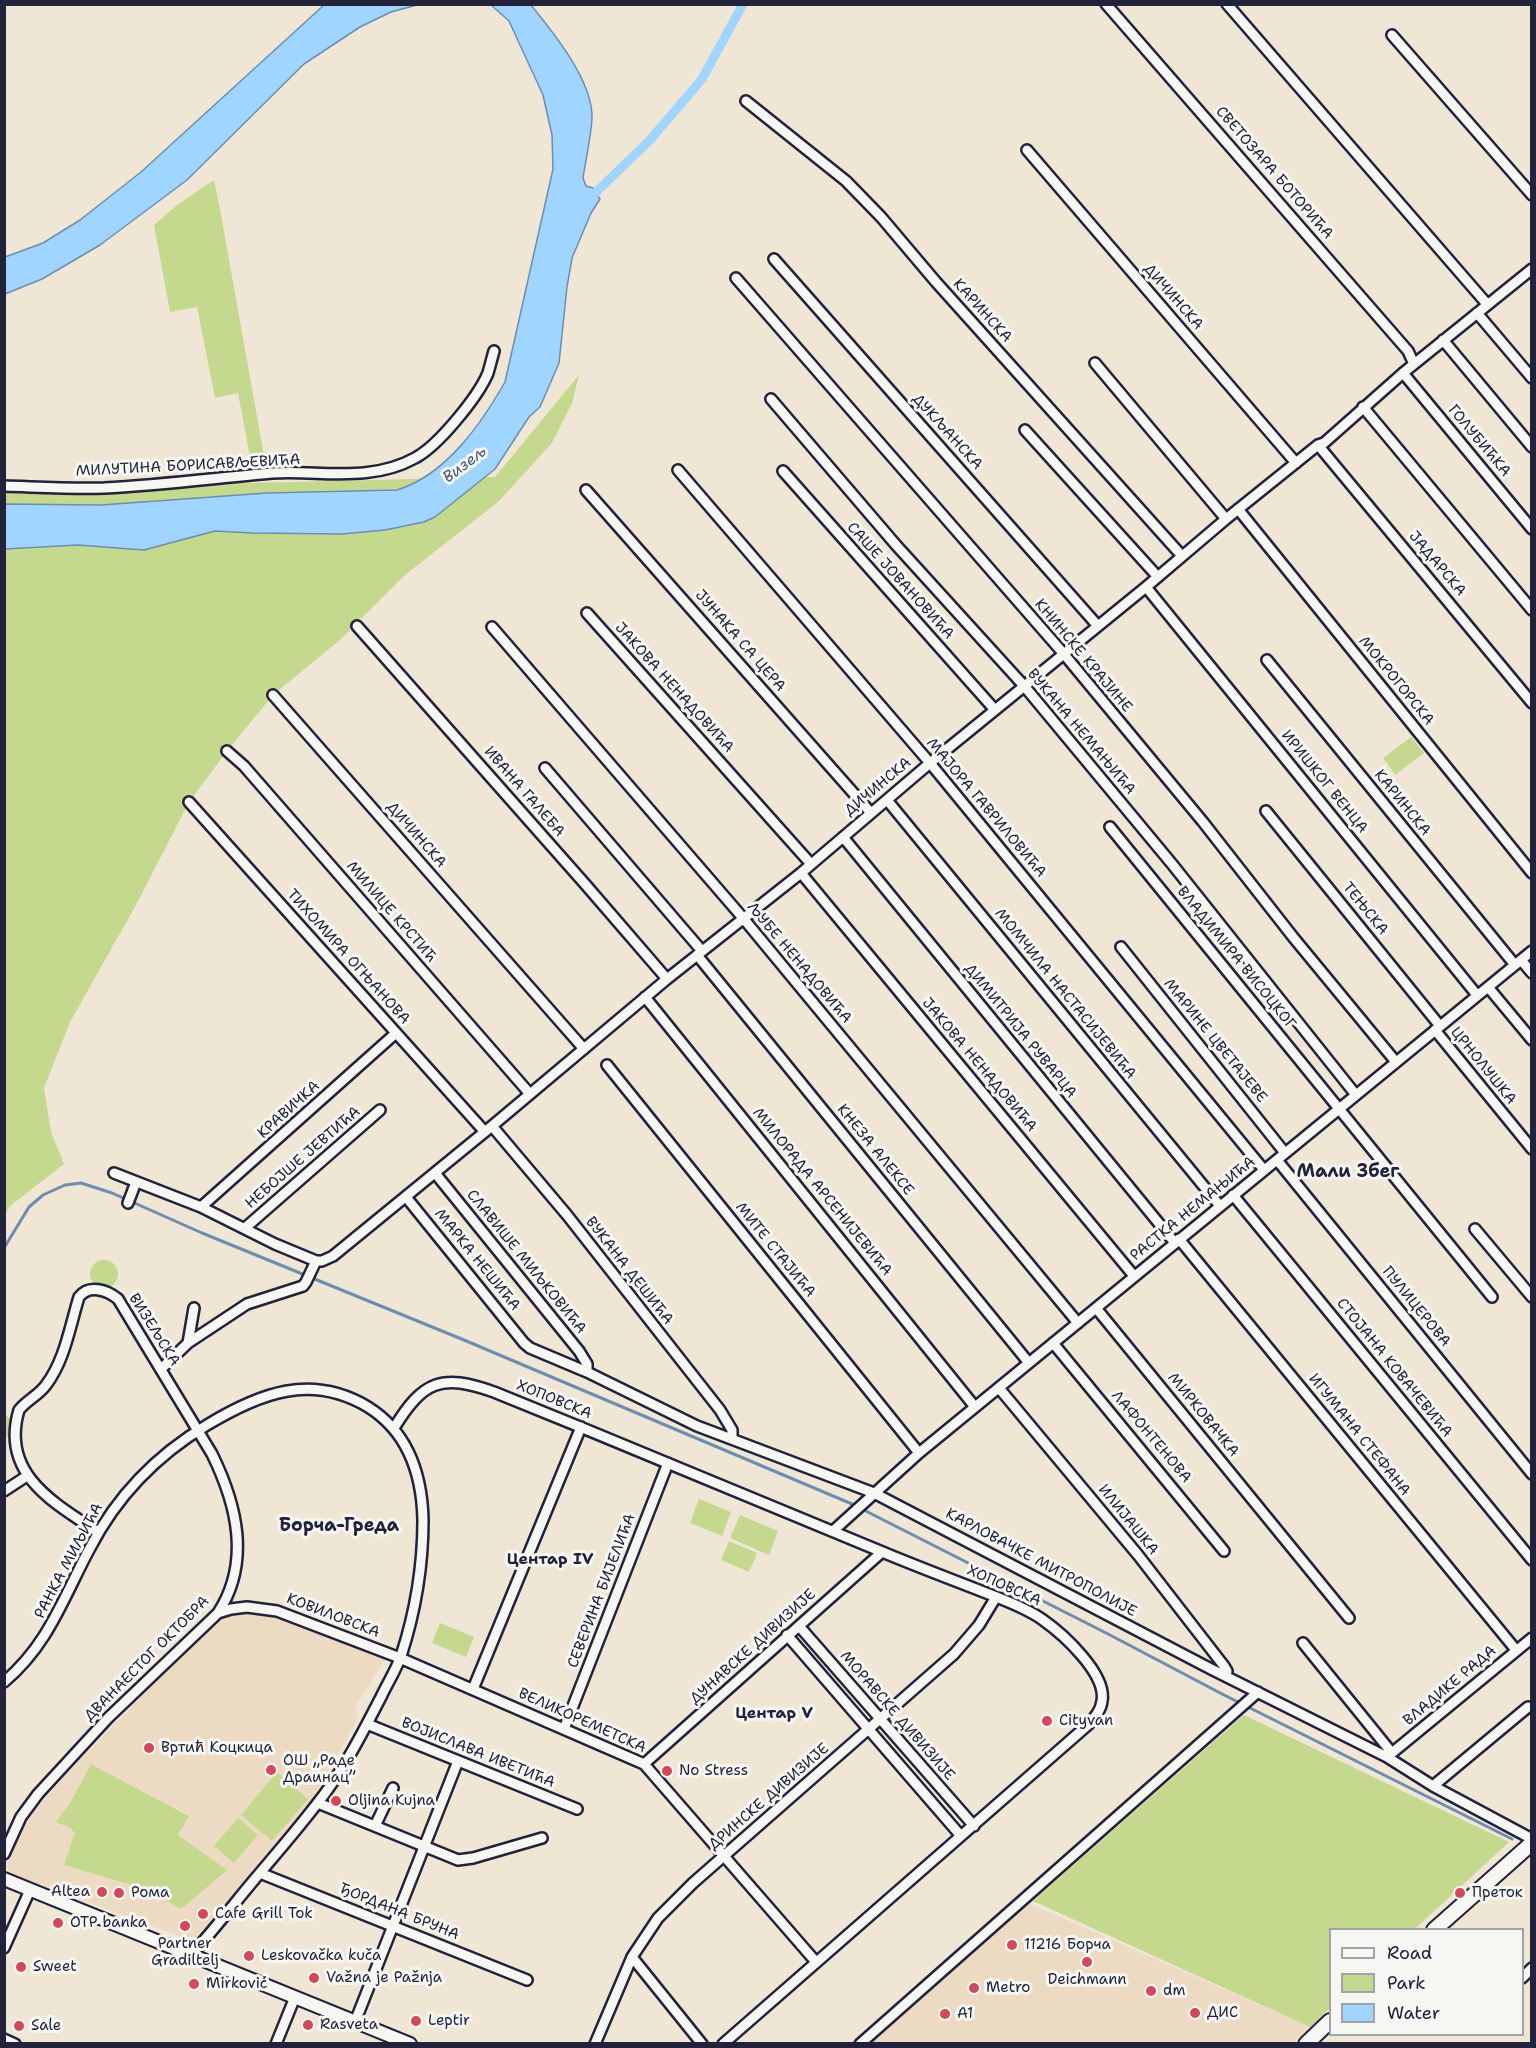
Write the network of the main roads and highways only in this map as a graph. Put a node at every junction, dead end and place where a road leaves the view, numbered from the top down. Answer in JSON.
{"nodes":[{"id":1,"x":1529,"y":1848,"type":"edge"},
{"id":2,"x":1435,"y":1928,"type":"edge"},
{"id":3,"x":1329,"y":2022,"type":"edge"},
{"id":4,"x":1306,"y":2043,"type":"edge"}],
"edges":[{"from":1,"to":2,"type":"main road"},
{"from":3,"to":4,"type":"main road"}]}
